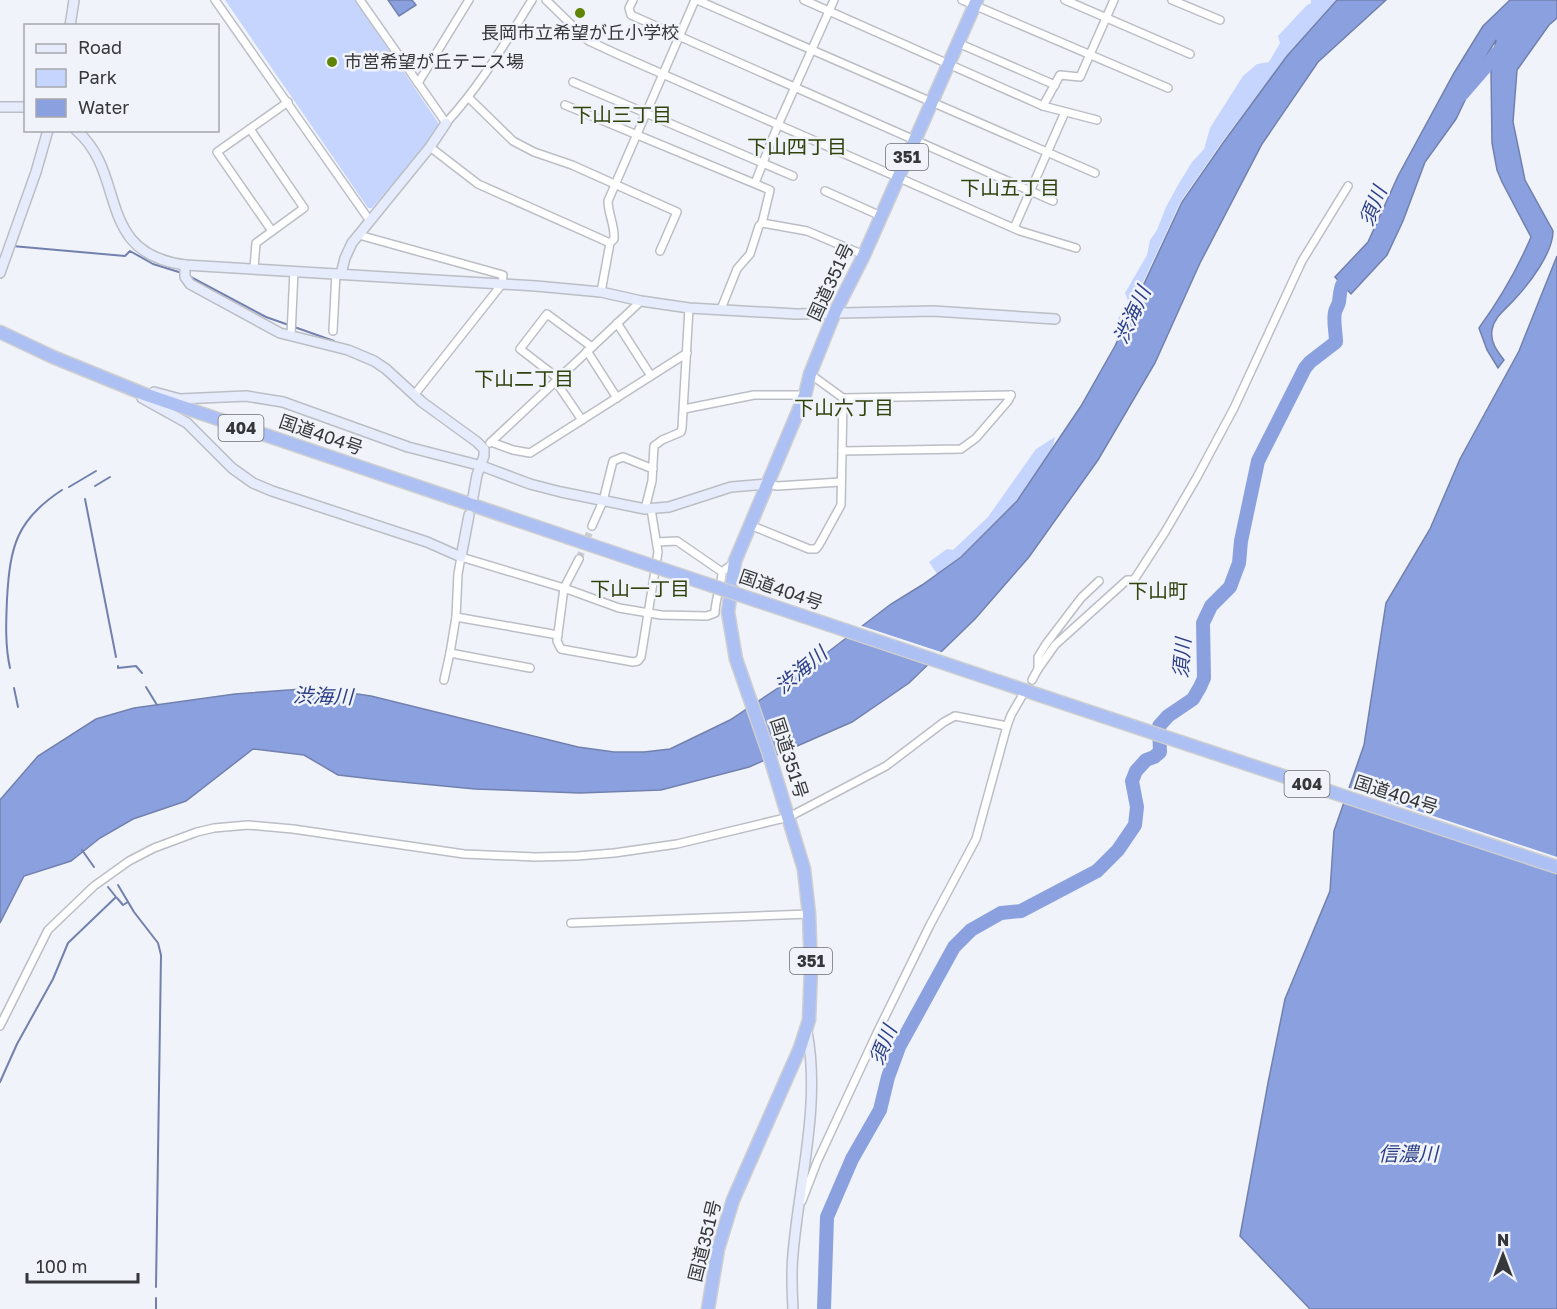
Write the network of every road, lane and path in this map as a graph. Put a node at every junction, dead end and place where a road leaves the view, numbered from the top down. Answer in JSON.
{"nodes":[{"id":1,"x":74,"y":0,"type":"edge"},
{"id":2,"x":215,"y":0,"type":"edge"},
{"id":3,"x":360,"y":0,"type":"edge"},
{"id":4,"x":469,"y":0,"type":"edge"},
{"id":5,"x":532,"y":0,"type":"edge"},
{"id":6,"x":546,"y":0,"type":"edge"},
{"id":7,"x":633,"y":0,"type":"edge"},
{"id":8,"x":696,"y":0,"type":"edge"},
{"id":9,"x":804,"y":0,"type":"edge"},
{"id":10,"x":834,"y":0,"type":"edge"},
{"id":11,"x":962,"y":0,"type":"edge"},
{"id":12,"x":1065,"y":0,"type":"edge"},
{"id":13,"x":1114,"y":0,"type":"edge"},
{"id":14,"x":1172,"y":0,"type":"edge"},
{"id":15,"x":976,"y":3,"type":"edge"},
{"id":16,"x":829,"y":11,"type":"junction"},
{"id":17,"x":1106,"y":18,"type":"junction"},
{"id":18,"x":1220,"y":20,"type":"dead end"},
{"id":19,"x":70,"y":24,"type":"edge"},
{"id":20,"x":680,"y":38,"type":"junction"},
{"id":21,"x":958,"y":42,"type":"junction"},
{"id":22,"x":811,"y":50,"type":"junction"},
{"id":23,"x":1190,"y":54,"type":"dead end"},
{"id":24,"x":1090,"y":56,"type":"junction"},
{"id":25,"x":949,"y":64,"type":"junction"},
{"id":26,"x":664,"y":74,"type":"junction"},
{"id":27,"x":573,"y":82,"type":"dead end"},
{"id":28,"x":418,"y":83,"type":"junction"},
{"id":29,"x":1055,"y":85,"type":"junction"},
{"id":30,"x":795,"y":88,"type":"junction"},
{"id":31,"x":1167,"y":88,"type":"dead end"},
{"id":32,"x":469,"y":98,"type":"junction"},
{"id":33,"x":288,"y":102,"type":"junction"},
{"id":34,"x":932,"y":102,"type":"junction"},
{"id":35,"x":565,"y":105,"type":"dead end"},
{"id":36,"x":1043,"y":106,"type":"junction"},
{"id":37,"x":0,"y":107,"type":"edge"},
{"id":38,"x":24,"y":107,"type":"edge"},
{"id":39,"x":1065,"y":112,"type":"junction"},
{"id":40,"x":647,"y":113,"type":"junction"},
{"id":41,"x":1097,"y":120,"type":"dead end"},
{"id":42,"x":446,"y":123,"type":"junction"},
{"id":43,"x":778,"y":124,"type":"junction"},
{"id":44,"x":250,"y":129,"type":"junction"},
{"id":45,"x":47,"y":132,"type":"edge"},
{"id":46,"x":78,"y":132,"type":"edge"},
{"id":47,"x":638,"y":135,"type":"junction"},
{"id":48,"x":914,"y":140,"type":"junction"},
{"id":49,"x":430,"y":147,"type":"junction"},
{"id":50,"x":1047,"y":152,"type":"junction"},
{"id":51,"x":763,"y":163,"type":"junction"},
{"id":52,"x":1095,"y":173,"type":"dead end"},
{"id":53,"x":793,"y":176,"type":"dead end"},
{"id":54,"x":898,"y":178,"type":"junction"},
{"id":55,"x":755,"y":183,"type":"junction"},
{"id":56,"x":616,"y":184,"type":"junction"},
{"id":57,"x":1348,"y":186,"type":"dead end"},
{"id":58,"x":1030,"y":190,"type":"junction"},
{"id":59,"x":825,"y":191,"type":"dead end"},
{"id":60,"x":1053,"y":201,"type":"dead end"},
{"id":61,"x":881,"y":216,"type":"junction"},
{"id":62,"x":370,"y":221,"type":"junction"},
{"id":63,"x":762,"y":223,"type":"junction"},
{"id":64,"x":1014,"y":228,"type":"junction"},
{"id":65,"x":272,"y":231,"type":"junction"},
{"id":66,"x":358,"y":235,"type":"junction"},
{"id":67,"x":610,"y":243,"type":"junction"},
{"id":68,"x":1076,"y":248,"type":"dead end"},
{"id":69,"x":660,"y":251,"type":"dead end"},
{"id":70,"x":864,"y":255,"type":"junction"},
{"id":71,"x":185,"y":264,"type":"junction"},
{"id":72,"x":254,"y":268,"type":"junction"},
{"id":73,"x":294,"y":271,"type":"junction"},
{"id":74,"x":0,"y":273,"type":"edge"},
{"id":75,"x":338,"y":274,"type":"junction"},
{"id":76,"x":502,"y":284,"type":"junction"},
{"id":77,"x":601,"y":292,"type":"junction"},
{"id":78,"x":640,"y":302,"type":"junction"},
{"id":79,"x":689,"y":308,"type":"junction"},
{"id":80,"x":721,"y":309,"type":"junction"},
{"id":81,"x":835,"y":312,"type":"junction"},
{"id":82,"x":1055,"y":319,"type":"dead end"},
{"id":83,"x":617,"y":323,"type":"junction"},
{"id":84,"x":333,"y":331,"type":"dead end"},
{"id":85,"x":0,"y":332,"type":"edge"},
{"id":86,"x":291,"y":335,"type":"junction"},
{"id":87,"x":589,"y":349,"type":"junction"},
{"id":88,"x":687,"y":353,"type":"junction"},
{"id":89,"x":92,"y":373,"type":"junction"},
{"id":90,"x":810,"y":374,"type":"junction"},
{"id":91,"x":651,"y":376,"type":"junction"},
{"id":92,"x":557,"y":380,"type":"junction"},
{"id":93,"x":415,"y":394,"type":"junction"},
{"id":94,"x":806,"y":395,"type":"junction"},
{"id":95,"x":617,"y":398,"type":"junction"},
{"id":96,"x":843,"y":398,"type":"junction"},
{"id":97,"x":684,"y":409,"type":"junction"},
{"id":98,"x":582,"y":420,"type":"junction"},
{"id":99,"x":487,"y":445,"type":"junction"},
{"id":100,"x":842,"y":451,"type":"junction"},
{"id":101,"x":482,"y":466,"type":"junction"},
{"id":102,"x":653,"y":469,"type":"junction"},
{"id":103,"x":841,"y":482,"type":"junction"},
{"id":104,"x":768,"y":484,"type":"junction"},
{"id":105,"x":473,"y":497,"type":"dead end"},
{"id":106,"x":603,"y":501,"type":"junction"},
{"id":107,"x":648,"y":509,"type":"junction"},
{"id":108,"x":469,"y":514,"type":"dead end"},
{"id":109,"x":750,"y":525,"type":"junction"},
{"id":110,"x":592,"y":526,"type":"tunnel mouth"},
{"id":111,"x":657,"y":542,"type":"junction"},
{"id":112,"x":461,"y":557,"type":"junction"},
{"id":113,"x":579,"y":559,"type":"tunnel mouth"},
{"id":114,"x":735,"y":561,"type":"junction"},
{"id":115,"x":722,"y":572,"type":"junction"},
{"id":116,"x":1100,"y":581,"type":"dead end"},
{"id":117,"x":564,"y":588,"type":"junction"},
{"id":118,"x":648,"y":613,"type":"junction"},
{"id":119,"x":456,"y":617,"type":"junction"},
{"id":120,"x":558,"y":635,"type":"junction"},
{"id":121,"x":450,"y":653,"type":"junction"},
{"id":122,"x":530,"y":668,"type":"dead end"},
{"id":123,"x":1038,"y":669,"type":"junction"},
{"id":124,"x":444,"y":680,"type":"dead end"},
{"id":125,"x":1032,"y":681,"type":"dead end"},
{"id":126,"x":1022,"y":696,"type":"dead end"},
{"id":127,"x":1007,"y":726,"type":"junction"},
{"id":128,"x":788,"y":813,"type":"junction"},
{"id":129,"x":1557,"y":867,"type":"edge"},
{"id":130,"x":809,"y":914,"type":"junction"},
{"id":131,"x":571,"y":923,"type":"dead end"},
{"id":132,"x":0,"y":1026,"type":"edge"},
{"id":133,"x":807,"y":1031,"type":"junction"},
{"id":134,"x":800,"y":1206,"type":"junction"},
{"id":135,"x":708,"y":1309,"type":"edge"},
{"id":136,"x":793,"y":1309,"type":"edge"}],
"edges":[{"from":1,"to":19,"type":"street"},
{"from":2,"to":33,"type":"street"},
{"from":3,"to":28,"type":"street"},
{"from":4,"to":28,"type":"street"},
{"from":5,"to":32,"type":"street"},
{"from":6,"to":26,"type":"street"},
{"from":7,"to":20,"type":"street"},
{"from":8,"to":20,"type":"street"},
{"from":8,"to":22,"type":"street"},
{"from":9,"to":16,"type":"street"},
{"from":10,"to":16,"type":"street"},
{"from":11,"to":15,"type":"street"},
{"from":12,"to":17,"type":"street"},
{"from":13,"to":17,"type":"street"},
{"from":14,"to":18,"type":"street"},
{"from":15,"to":21,"type":"highway","name":"国道351号","number":"351"},
{"from":15,"to":24,"type":"street"},
{"from":16,"to":22,"type":"street"},
{"from":16,"to":25,"type":"street"},
{"from":17,"to":23,"type":"street"},
{"from":17,"to":24,"type":"street"},
{"from":20,"to":26,"type":"street"},
{"from":20,"to":30,"type":"street"},
{"from":21,"to":25,"type":"highway","name":"国道351号","number":"351"},
{"from":21,"to":29,"type":"street"},
{"from":22,"to":30,"type":"street"},
{"from":22,"to":34,"type":"street"},
{"from":24,"to":29,"type":"street"},
{"from":24,"to":31,"type":"street"},
{"from":25,"to":34,"type":"highway","name":"国道351号","number":"351"},
{"from":25,"to":36,"type":"street"},
{"from":26,"to":40,"type":"street"},
{"from":26,"to":43,"type":"street"},
{"from":27,"to":40,"type":"street"},
{"from":28,"to":42,"type":"street"},
{"from":29,"to":36,"type":"street"},
{"from":30,"to":43,"type":"street"},
{"from":30,"to":48,"type":"street"},
{"from":32,"to":42,"type":"street"},
{"from":32,"to":56,"type":"street"},
{"from":33,"to":44,"type":"street"},
{"from":33,"to":62,"type":"street"},
{"from":34,"to":48,"type":"highway","name":"国道351号","number":"351"},
{"from":34,"to":50,"type":"street"},
{"from":35,"to":47,"type":"street"},
{"from":36,"to":39,"type":"street"},
{"from":37,"to":38,"type":"street"},
{"from":39,"to":41,"type":"street"},
{"from":39,"to":50,"type":"street"},
{"from":40,"to":47,"type":"street"},
{"from":40,"to":51,"type":"street"},
{"from":42,"to":49,"type":"street"},
{"from":43,"to":51,"type":"street"},
{"from":43,"to":54,"type":"street"},
{"from":44,"to":65,"type":"street"},
{"from":44,"to":65,"type":"street"},
{"from":45,"to":74,"type":"street"},
{"from":46,"to":71,"type":"street"},
{"from":47,"to":55,"type":"street"},
{"from":47,"to":56,"type":"street"},
{"from":48,"to":54,"type":"highway","name":"国道351号","number":"351"},
{"from":48,"to":58,"type":"street"},
{"from":49,"to":62,"type":"street"},
{"from":49,"to":67,"type":"street"},
{"from":50,"to":52,"type":"street"},
{"from":50,"to":58,"type":"street"},
{"from":51,"to":53,"type":"street"},
{"from":51,"to":55,"type":"street"},
{"from":54,"to":61,"type":"highway","name":"国道351号","number":"351"},
{"from":54,"to":64,"type":"street"},
{"from":55,"to":63,"type":"street"},
{"from":56,"to":67,"type":"street"},
{"from":56,"to":69,"type":"street"},
{"from":57,"to":123,"type":"street"},
{"from":58,"to":60,"type":"street"},
{"from":58,"to":64,"type":"street"},
{"from":59,"to":61,"type":"street"},
{"from":61,"to":70,"type":"highway","name":"国道351号","number":"351"},
{"from":62,"to":66,"type":"street"},
{"from":63,"to":70,"type":"street"},
{"from":63,"to":80,"type":"street"},
{"from":64,"to":68,"type":"street"},
{"from":65,"to":72,"type":"street"},
{"from":66,"to":75,"type":"street"},
{"from":66,"to":76,"type":"street"},
{"from":67,"to":77,"type":"street"},
{"from":70,"to":81,"type":"highway","name":"国道351号","number":"351"},
{"from":71,"to":72,"type":"street"},
{"from":71,"to":86,"type":"street"},
{"from":72,"to":73,"type":"street"},
{"from":73,"to":75,"type":"street"},
{"from":73,"to":86,"type":"street"},
{"from":75,"to":76,"type":"street"},
{"from":75,"to":84,"type":"street"},
{"from":76,"to":77,"type":"street"},
{"from":76,"to":93,"type":"street"},
{"from":77,"to":78,"type":"street"},
{"from":78,"to":79,"type":"street"},
{"from":78,"to":83,"type":"street"},
{"from":79,"to":80,"type":"street"},
{"from":79,"to":88,"type":"street"},
{"from":80,"to":81,"type":"street"},
{"from":81,"to":82,"type":"street"},
{"from":81,"to":90,"type":"highway","name":"国道351号","number":"351"},
{"from":83,"to":87,"type":"street"},
{"from":83,"to":91,"type":"street"},
{"from":85,"to":89,"type":"highway","name":"国道404号","number":"404"},
{"from":86,"to":93,"type":"street"},
{"from":87,"to":92,"type":"street"},
{"from":87,"to":92,"type":"street"},
{"from":87,"to":95,"type":"street"},
{"from":88,"to":91,"type":"street"},
{"from":88,"to":97,"type":"street"},
{"from":89,"to":101,"type":"street"},
{"from":89,"to":112,"type":"street"},
{"from":89,"to":129,"type":"highway","name":"国道404号","number":"404","bridge":true},
{"from":90,"to":94,"type":"highway","name":"国道351号","number":"351"},
{"from":90,"to":96,"type":"street"},
{"from":91,"to":95,"type":"street"},
{"from":92,"to":98,"type":"street"},
{"from":92,"to":99,"type":"street"},
{"from":93,"to":99,"type":"street"},
{"from":94,"to":97,"type":"street"},
{"from":94,"to":104,"type":"highway","name":"国道351号","number":"351"},
{"from":95,"to":98,"type":"street"},
{"from":96,"to":100,"type":"street"},
{"from":96,"to":100,"type":"street"},
{"from":97,"to":102,"type":"street"},
{"from":98,"to":99,"type":"street"},
{"from":99,"to":101,"type":"street"},
{"from":100,"to":103,"type":"street"},
{"from":101,"to":105,"type":"street"},
{"from":101,"to":106,"type":"street"},
{"from":102,"to":106,"type":"street"},
{"from":102,"to":107,"type":"street"},
{"from":103,"to":104,"type":"street"},
{"from":103,"to":109,"type":"street"},
{"from":104,"to":107,"type":"street"},
{"from":104,"to":109,"type":"highway","name":"国道351号","number":"351"},
{"from":106,"to":107,"type":"street"},
{"from":106,"to":110,"type":"street"},
{"from":107,"to":111,"type":"street"},
{"from":108,"to":112,"type":"street"},
{"from":109,"to":114,"type":"highway","name":"国道351号","number":"351"},
{"from":111,"to":115,"type":"street"},
{"from":111,"to":118,"type":"street"},
{"from":112,"to":117,"type":"street"},
{"from":112,"to":119,"type":"street"},
{"from":113,"to":117,"type":"street"},
{"from":114,"to":115,"type":"street"},
{"from":114,"to":128,"type":"highway","name":"国道351号","number":"351"},
{"from":115,"to":118,"type":"street"},
{"from":116,"to":123,"type":"street"},
{"from":117,"to":118,"type":"street"},
{"from":117,"to":120,"type":"street"},
{"from":118,"to":120,"type":"street"},
{"from":119,"to":120,"type":"street"},
{"from":119,"to":121,"type":"street"},
{"from":121,"to":122,"type":"street"},
{"from":121,"to":124,"type":"street"},
{"from":123,"to":125,"type":"street"},
{"from":126,"to":127,"type":"street"},
{"from":127,"to":128,"type":"street"},
{"from":127,"to":134,"type":"street"},
{"from":128,"to":130,"type":"highway","name":"国道351号","number":"351"},
{"from":128,"to":132,"type":"street"},
{"from":130,"to":131,"type":"street"},
{"from":130,"to":133,"type":"highway","name":"国道351号","number":"351"},
{"from":133,"to":134,"type":"street"},
{"from":133,"to":135,"type":"highway","name":"国道351号","number":"351"},
{"from":134,"to":136,"type":"street"}]}
